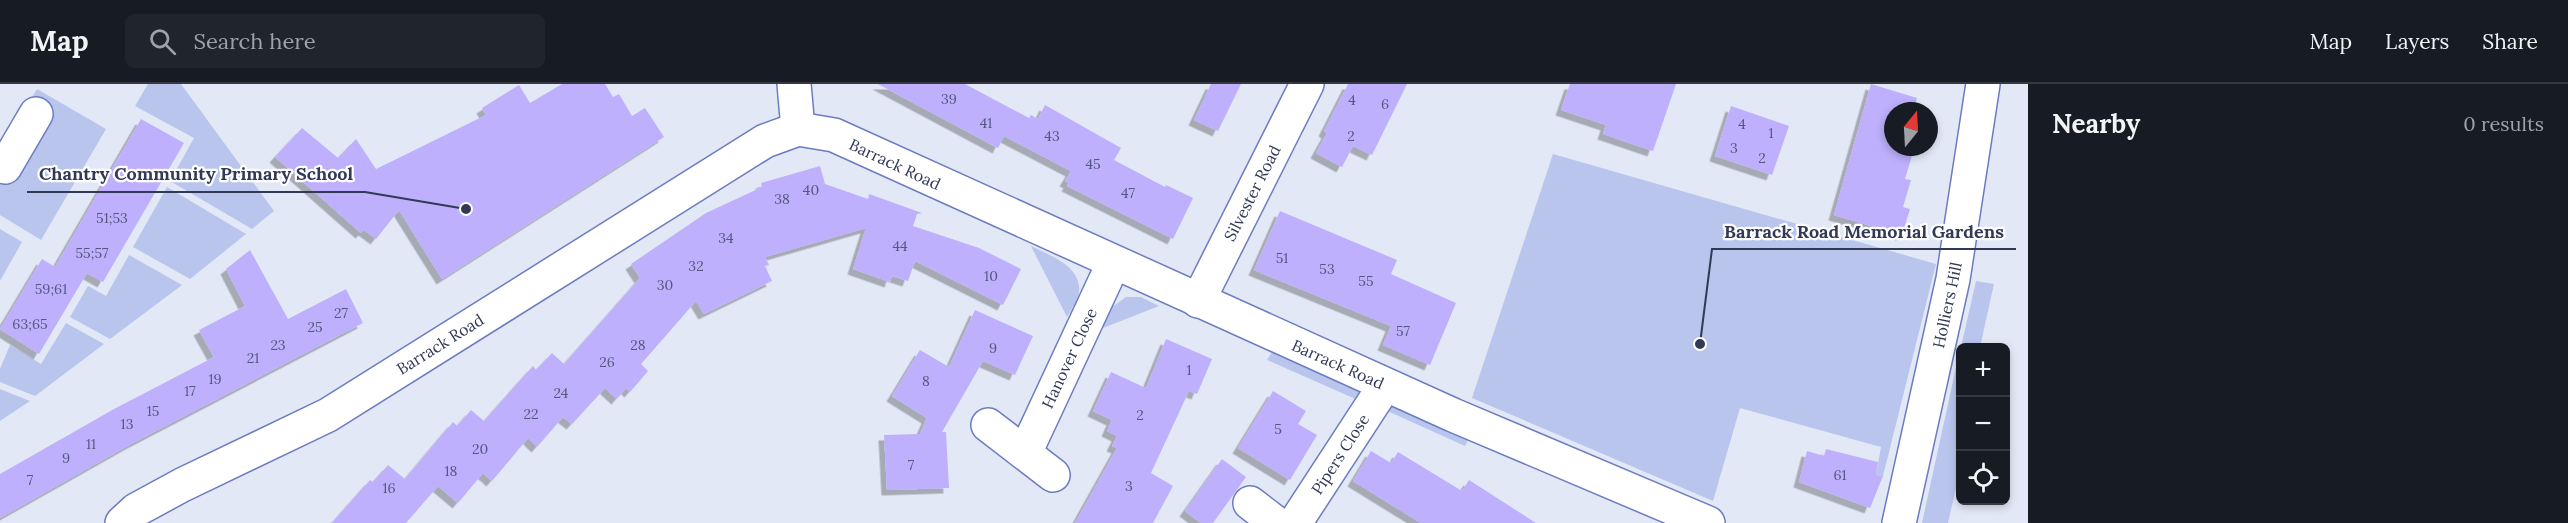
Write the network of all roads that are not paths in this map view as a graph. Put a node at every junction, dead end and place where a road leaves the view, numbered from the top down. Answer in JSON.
{"nodes":[{"id":1,"x":794,"y":84,"type":"edge"},
{"id":2,"x":1306,"y":84,"type":"edge"},
{"id":3,"x":1983,"y":84,"type":"edge"},
{"id":4,"x":798,"y":129,"type":"junction"},
{"id":5,"x":1113,"y":264,"type":"junction"},
{"id":6,"x":1198,"y":301,"type":"junction"},
{"id":7,"x":1385,"y":385,"type":"junction"},
{"id":8,"x":988,"y":425,"type":"dead end"},
{"id":9,"x":1025,"y":453,"type":"junction"},
{"id":10,"x":1053,"y":475,"type":"dead end"},
{"id":11,"x":1250,"y":503,"type":"dead end"},
{"id":12,"x":122,"y":523,"type":"edge"},
{"id":13,"x":1276,"y":523,"type":"edge"},
{"id":14,"x":1294,"y":523,"type":"edge"},
{"id":15,"x":1708,"y":523,"type":"edge"},
{"id":16,"x":1899,"y":523,"type":"edge"}],
"edges":[{"from":1,"to":4,"type":"street"},
{"from":2,"to":6,"type":"street","name":"Silvester Road"},
{"from":3,"to":16,"type":"street","name":"Holliers Hill"},
{"from":4,"to":5,"type":"street","name":"Barrack Road"},
{"from":4,"to":12,"type":"street","name":"Barrack Road"},
{"from":5,"to":6,"type":"street","name":"Barrack Road"},
{"from":5,"to":9,"type":"street","name":"Hanover Close"},
{"from":6,"to":7,"type":"street","name":"Barrack Road"},
{"from":7,"to":14,"type":"street","name":"Pipers Close"},
{"from":7,"to":15,"type":"street","name":"Barrack Road"},
{"from":8,"to":9,"type":"street"},
{"from":9,"to":10,"type":"street"},
{"from":11,"to":13,"type":"street"}]}
